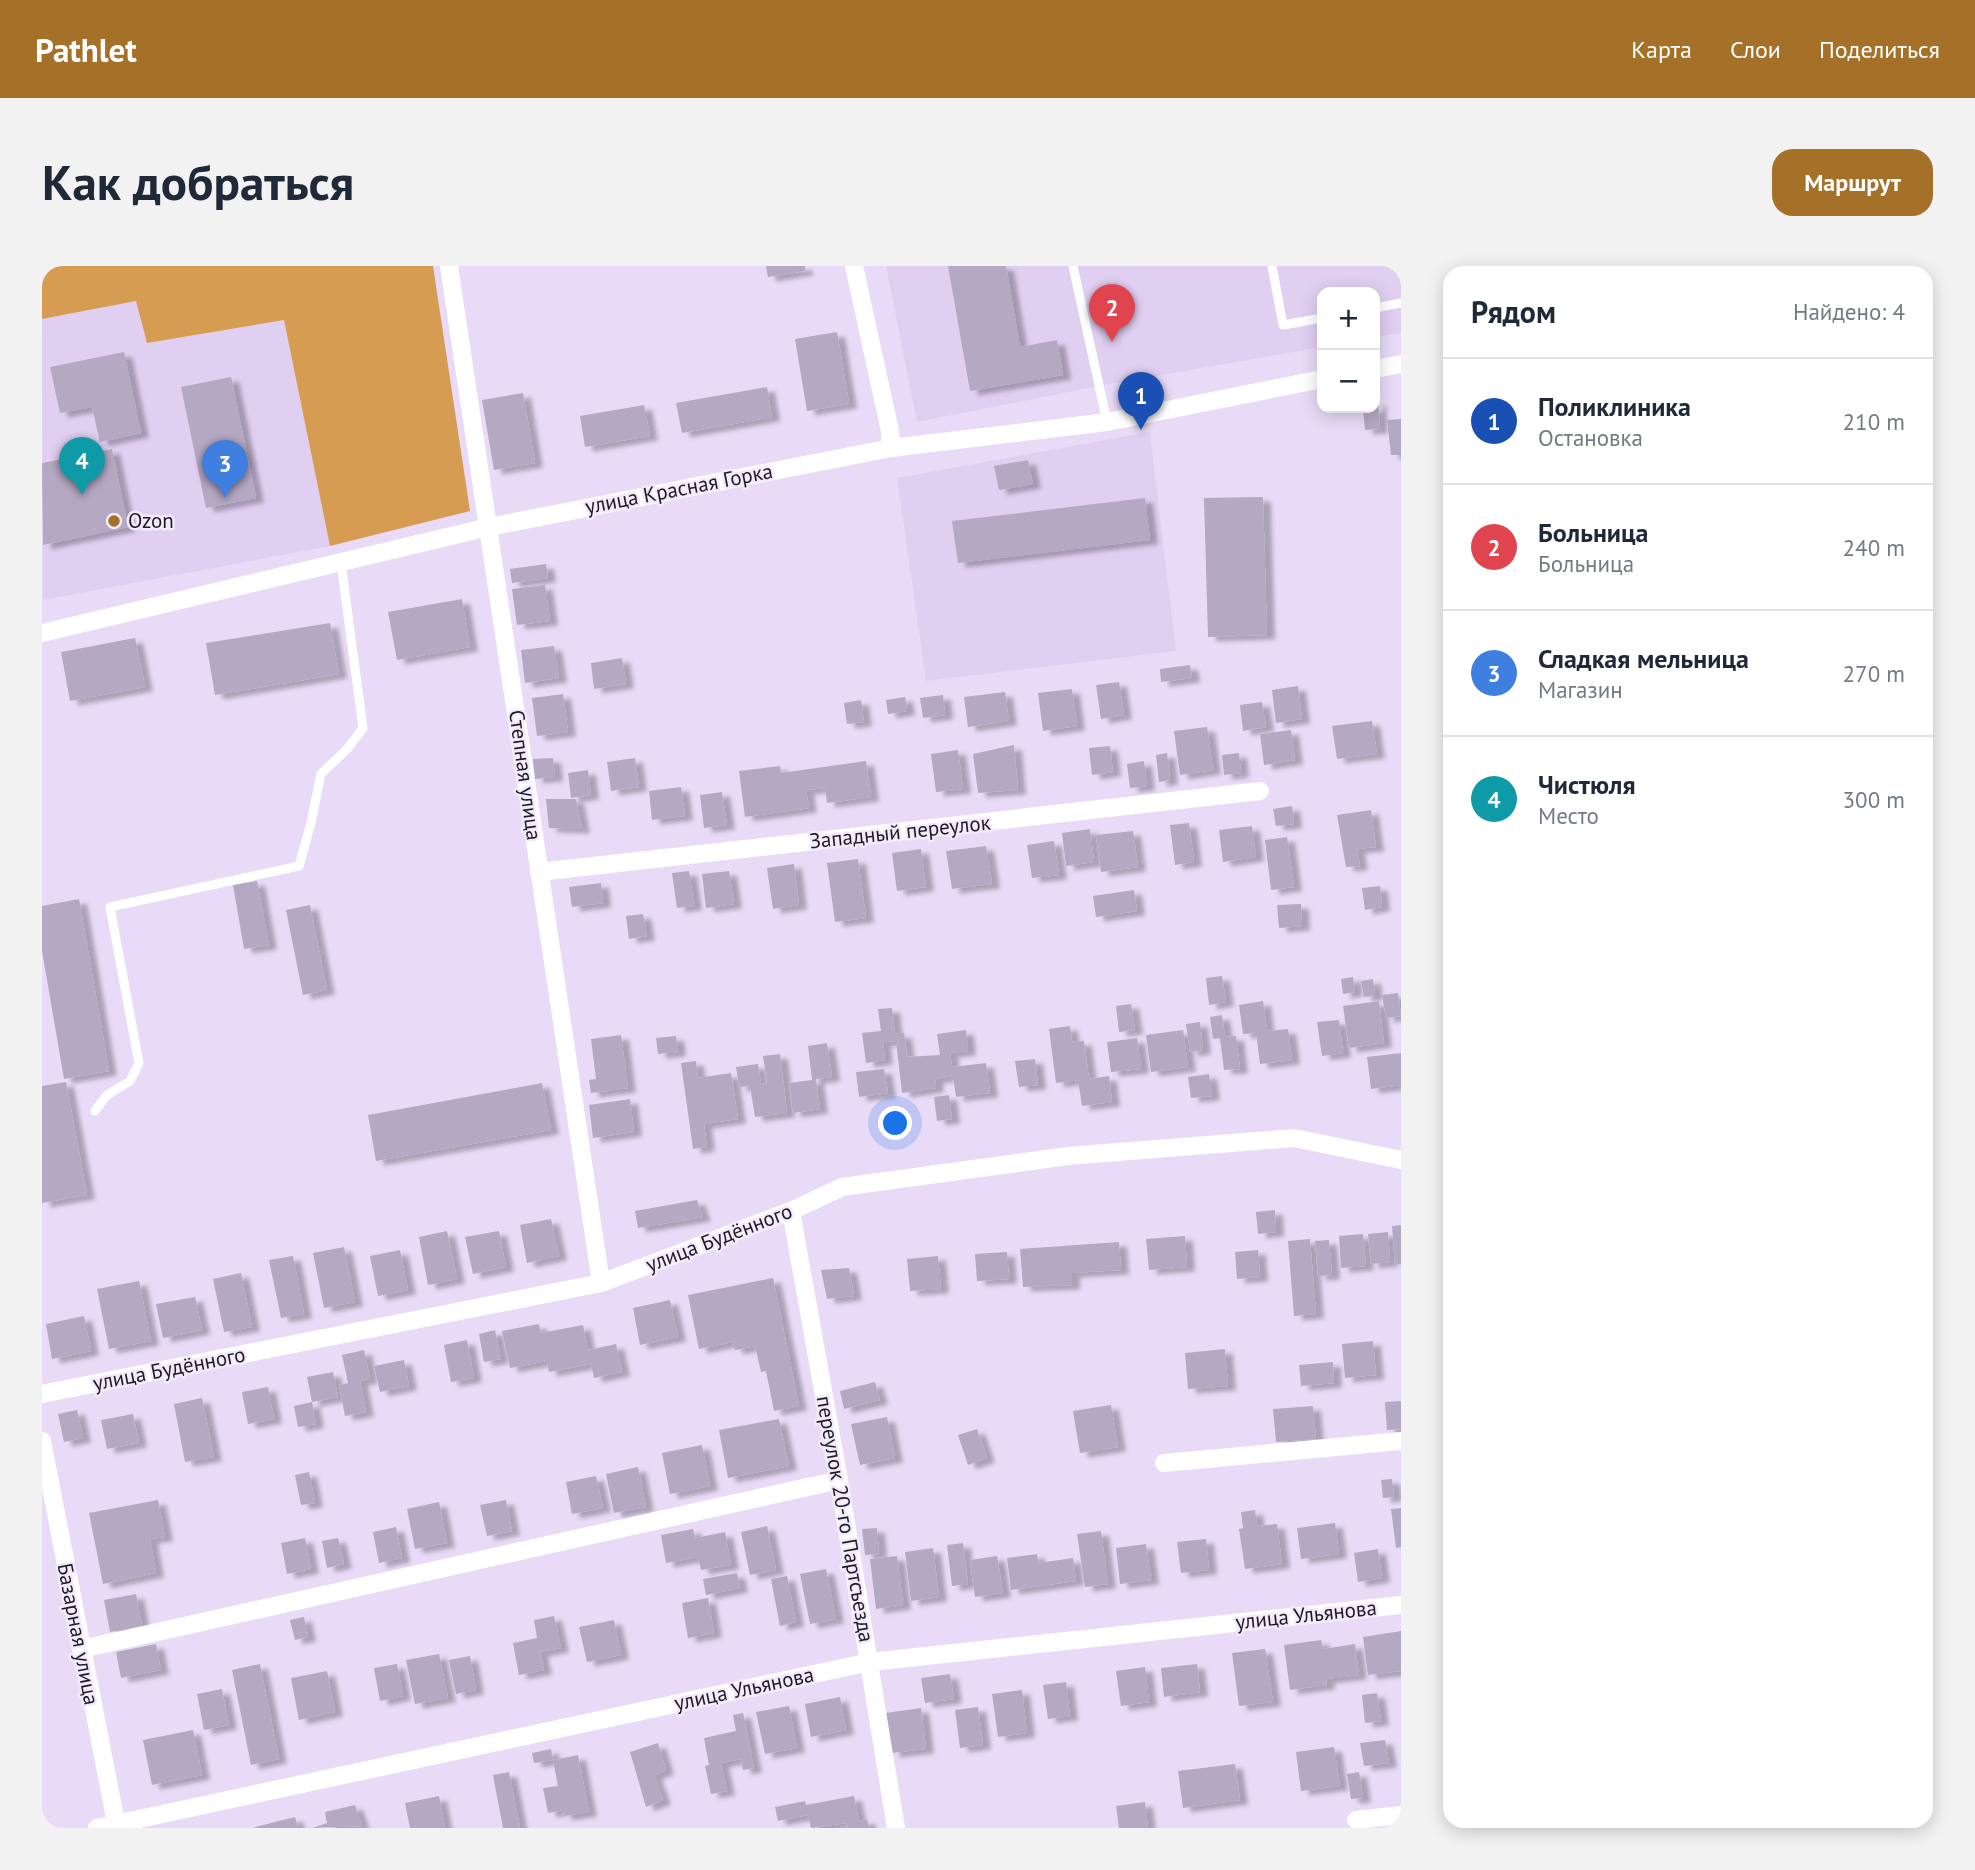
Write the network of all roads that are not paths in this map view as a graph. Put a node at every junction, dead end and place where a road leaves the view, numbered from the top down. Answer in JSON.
{"nodes":[{"id":1,"x":449,"y":266,"type":"edge"},
{"id":2,"x":854,"y":266,"type":"edge"},
{"id":3,"x":1073,"y":266,"type":"edge"},
{"id":4,"x":1272,"y":266,"type":"edge"},
{"id":5,"x":1401,"y":303,"type":"edge"},
{"id":6,"x":1380,"y":307,"type":"edge"},
{"id":7,"x":1317,"y":319,"type":"edge"},
{"id":8,"x":1401,"y":364,"type":"edge"},
{"id":9,"x":1380,"y":368,"type":"edge"},
{"id":10,"x":1317,"y":380,"type":"edge"},
{"id":11,"x":1107,"y":422,"type":"junction"},
{"id":12,"x":891,"y":448,"type":"junction"},
{"id":13,"x":489,"y":527,"type":"junction"},
{"id":14,"x":341,"y":563,"type":"junction"},
{"id":15,"x":42,"y":633,"type":"edge"},
{"id":16,"x":1261,"y":791,"type":"dead end"},
{"id":17,"x":539,"y":872,"type":"junction"},
{"id":18,"x":94,"y":1111,"type":"dead end"},
{"id":19,"x":1401,"y":1160,"type":"edge"},
{"id":20,"x":791,"y":1211,"type":"junction"},
{"id":21,"x":601,"y":1283,"type":"junction"},
{"id":22,"x":42,"y":1394,"type":"edge"},
{"id":23,"x":42,"y":1441,"type":"edge"},
{"id":24,"x":1401,"y":1441,"type":"edge"},
{"id":25,"x":1164,"y":1463,"type":"dead end"},
{"id":26,"x":839,"y":1480,"type":"junction"},
{"id":27,"x":1401,"y":1605,"type":"edge"},
{"id":28,"x":80,"y":1649,"type":"junction"},
{"id":29,"x":870,"y":1662,"type":"junction"},
{"id":30,"x":1401,"y":1815,"type":"edge"},
{"id":31,"x":1356,"y":1820,"type":"dead end"},
{"id":32,"x":116,"y":1826,"type":"edge"},
{"id":33,"x":97,"y":1828,"type":"edge"},
{"id":34,"x":896,"y":1828,"type":"edge"}],
"edges":[{"from":1,"to":13,"type":"street","name":"Степная улица"},
{"from":2,"to":12,"type":"street"},
{"from":3,"to":11,"type":"lane"},
{"from":4,"to":7,"type":"lane"},
{"from":5,"to":6,"type":"lane"},
{"from":8,"to":9,"type":"street"},
{"from":10,"to":11,"type":"street","name":"улица Красная Горка"},
{"from":11,"to":12,"type":"street","name":"улица Красная Горка"},
{"from":12,"to":13,"type":"street","name":"улица Красная Горка"},
{"from":13,"to":14,"type":"street","name":"улица Красная Горка"},
{"from":13,"to":17,"type":"street","name":"Степная улица"},
{"from":14,"to":15,"type":"street","name":"улица Красная Горка"},
{"from":14,"to":18,"type":"lane"},
{"from":16,"to":17,"type":"street","name":"Западный переулок"},
{"from":17,"to":21,"type":"street","name":"Степная улица"},
{"from":19,"to":20,"type":"street","name":"улица Будённого"},
{"from":20,"to":21,"type":"street","name":"улица Будённого"},
{"from":20,"to":26,"type":"street","name":"переулок 20-го Партсъезда"},
{"from":21,"to":22,"type":"street","name":"улица Будённого"},
{"from":23,"to":28,"type":"street","name":"Базарная улица"},
{"from":24,"to":25,"type":"street"},
{"from":26,"to":28,"type":"street"},
{"from":26,"to":29,"type":"street","name":"переулок 20-го Партсъезда"},
{"from":27,"to":29,"type":"street","name":"улица Ульянова"},
{"from":28,"to":32,"type":"street","name":"Базарная улица"},
{"from":29,"to":32,"type":"street","name":"улица Ульянова"},
{"from":29,"to":34,"type":"street","name":"переулок 20-го Партсъезда"},
{"from":30,"to":31,"type":"street"},
{"from":32,"to":33,"type":"street","name":"улица Ульянова"}]}
